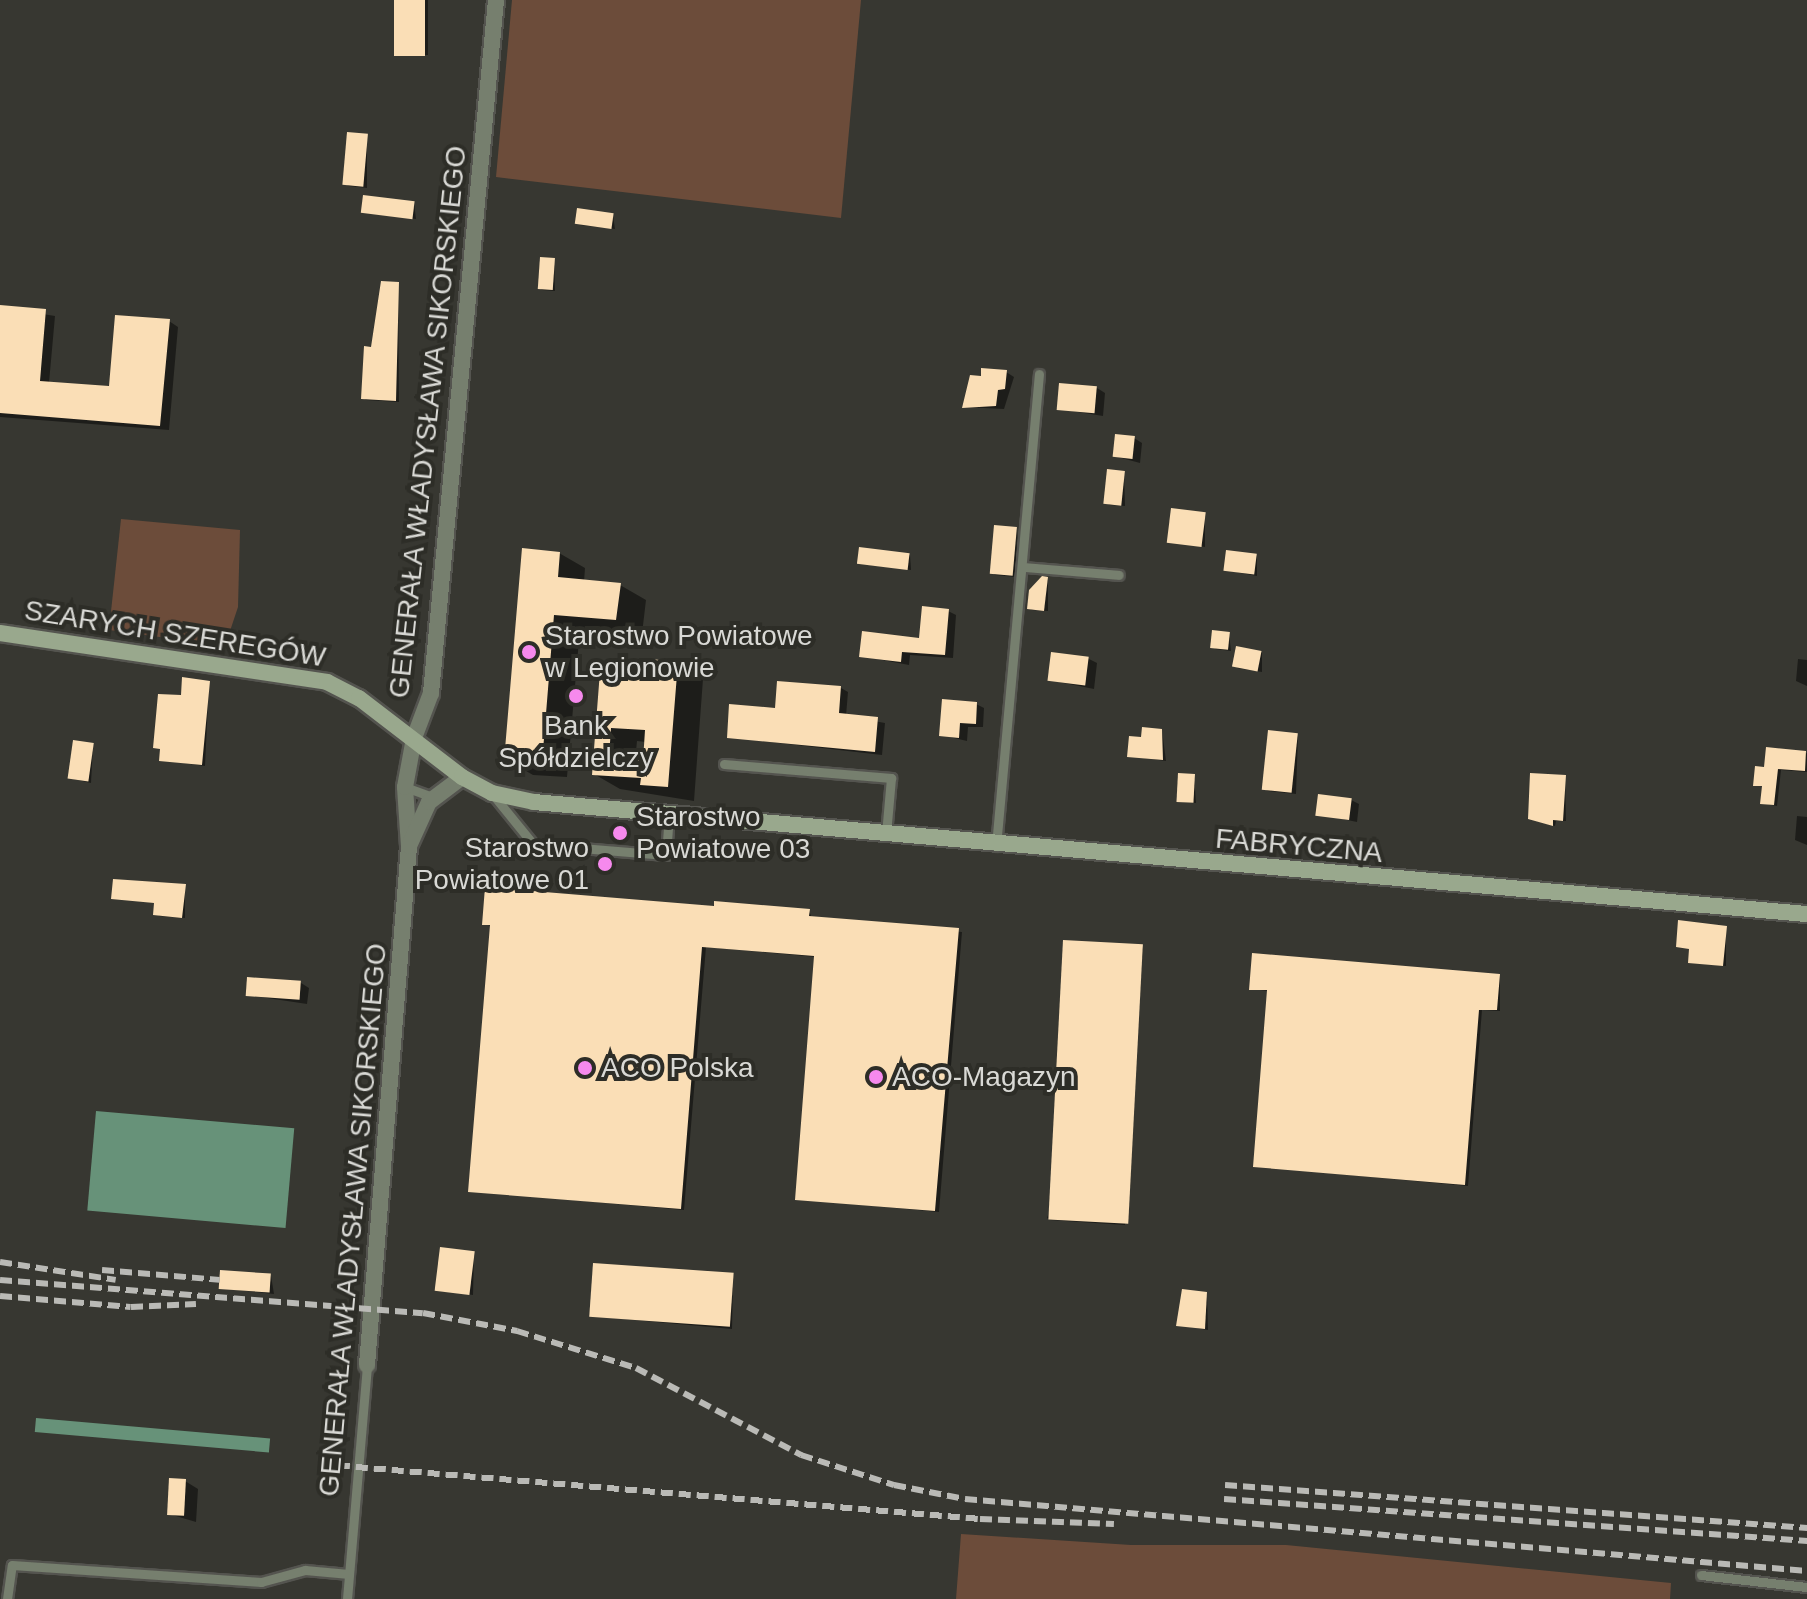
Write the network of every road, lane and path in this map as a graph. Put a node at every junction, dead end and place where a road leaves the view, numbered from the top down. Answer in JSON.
{"nodes":[{"id":1,"x":496,"y":0,"type":"edge"},
{"id":2,"x":1039,"y":374,"type":"dead end"},
{"id":3,"x":1024,"y":567,"type":"junction"},
{"id":4,"x":1119,"y":575,"type":"dead end"},
{"id":5,"x":0,"y":633,"type":"edge"},
{"id":6,"x":414,"y":738,"type":"junction"},
{"id":7,"x":724,"y":764,"type":"dead end"},
{"id":8,"x":462,"y":777,"type":"junction"},
{"id":9,"x":405,"y":787,"type":"junction"},
{"id":10,"x":492,"y":793,"type":"junction"},
{"id":11,"x":433,"y":797,"type":"junction"},
{"id":12,"x":669,"y":814,"type":"junction"},
{"id":13,"x":786,"y":825,"type":"joint"},
{"id":14,"x":886,"y":834,"type":"junction"},
{"id":15,"x":409,"y":846,"type":"junction"},
{"id":16,"x":996,"y":846,"type":"junction"},
{"id":17,"x":1807,"y":914,"type":"edge"},
{"id":18,"x":367,"y":1365,"type":"joint"},
{"id":19,"x":349,"y":1574,"type":"junction"},
{"id":20,"x":1701,"y":1575,"type":"dead end"},
{"id":21,"x":1807,"y":1587,"type":"edge"},
{"id":22,"x":7,"y":1599,"type":"edge"},
{"id":23,"x":347,"y":1599,"type":"edge"}],
"edges":[{"from":1,"to":6,"type":"street","name":"GENERAŁA WŁADYSŁAWA SIKORSKIEGO"},
{"from":2,"to":3,"type":"lane"},
{"from":3,"to":4,"type":"lane"},
{"from":3,"to":16,"type":"lane"},
{"from":5,"to":6,"type":"street","name":"SZARYCH SZEREGÓW"},
{"from":6,"to":8,"type":"street","name":"SZARYCH SZEREGÓW"},
{"from":6,"to":9,"type":"street","name":"GENERAŁA WŁADYSŁAWA SIKORSKIEGO"},
{"from":7,"to":14,"type":"lane"},
{"from":8,"to":10,"type":"street","name":"SZARYCH SZEREGÓW"},
{"from":8,"to":11,"type":"street","name":"GENERAŁA WŁADYSŁAWA SIKORSKIEGO"},
{"from":9,"to":11,"type":"lane"},
{"from":9,"to":15,"type":"street","name":"GENERAŁA WŁADYSŁAWA SIKORSKIEGO"},
{"from":10,"to":12,"type":"street","name":"SZARYCH SZEREGÓW"},
{"from":10,"to":12,"type":"lane"},
{"from":11,"to":15,"type":"street","name":"GENERAŁA WŁADYSŁAWA SIKORSKIEGO"},
{"from":12,"to":13,"type":"street","name":"SZARYCH SZEREGÓW"},
{"from":13,"to":14,"type":"street","name":"FABRYCZNA"},
{"from":14,"to":16,"type":"street","name":"FABRYCZNA"},
{"from":15,"to":18,"type":"street","name":"GENERAŁA WŁADYSŁAWA SIKORSKIEGO"},
{"from":16,"to":17,"type":"street","name":"FABRYCZNA"},
{"from":18,"to":19,"type":"lane","name":"GENERAŁA WŁADYSŁAWA SIKORSKIEGO"},
{"from":19,"to":22,"type":"lane"},
{"from":19,"to":23,"type":"lane","name":"GENERAŁA WŁADYSŁAWA SIKORSKIEGO"},
{"from":20,"to":21,"type":"lane"}]}
